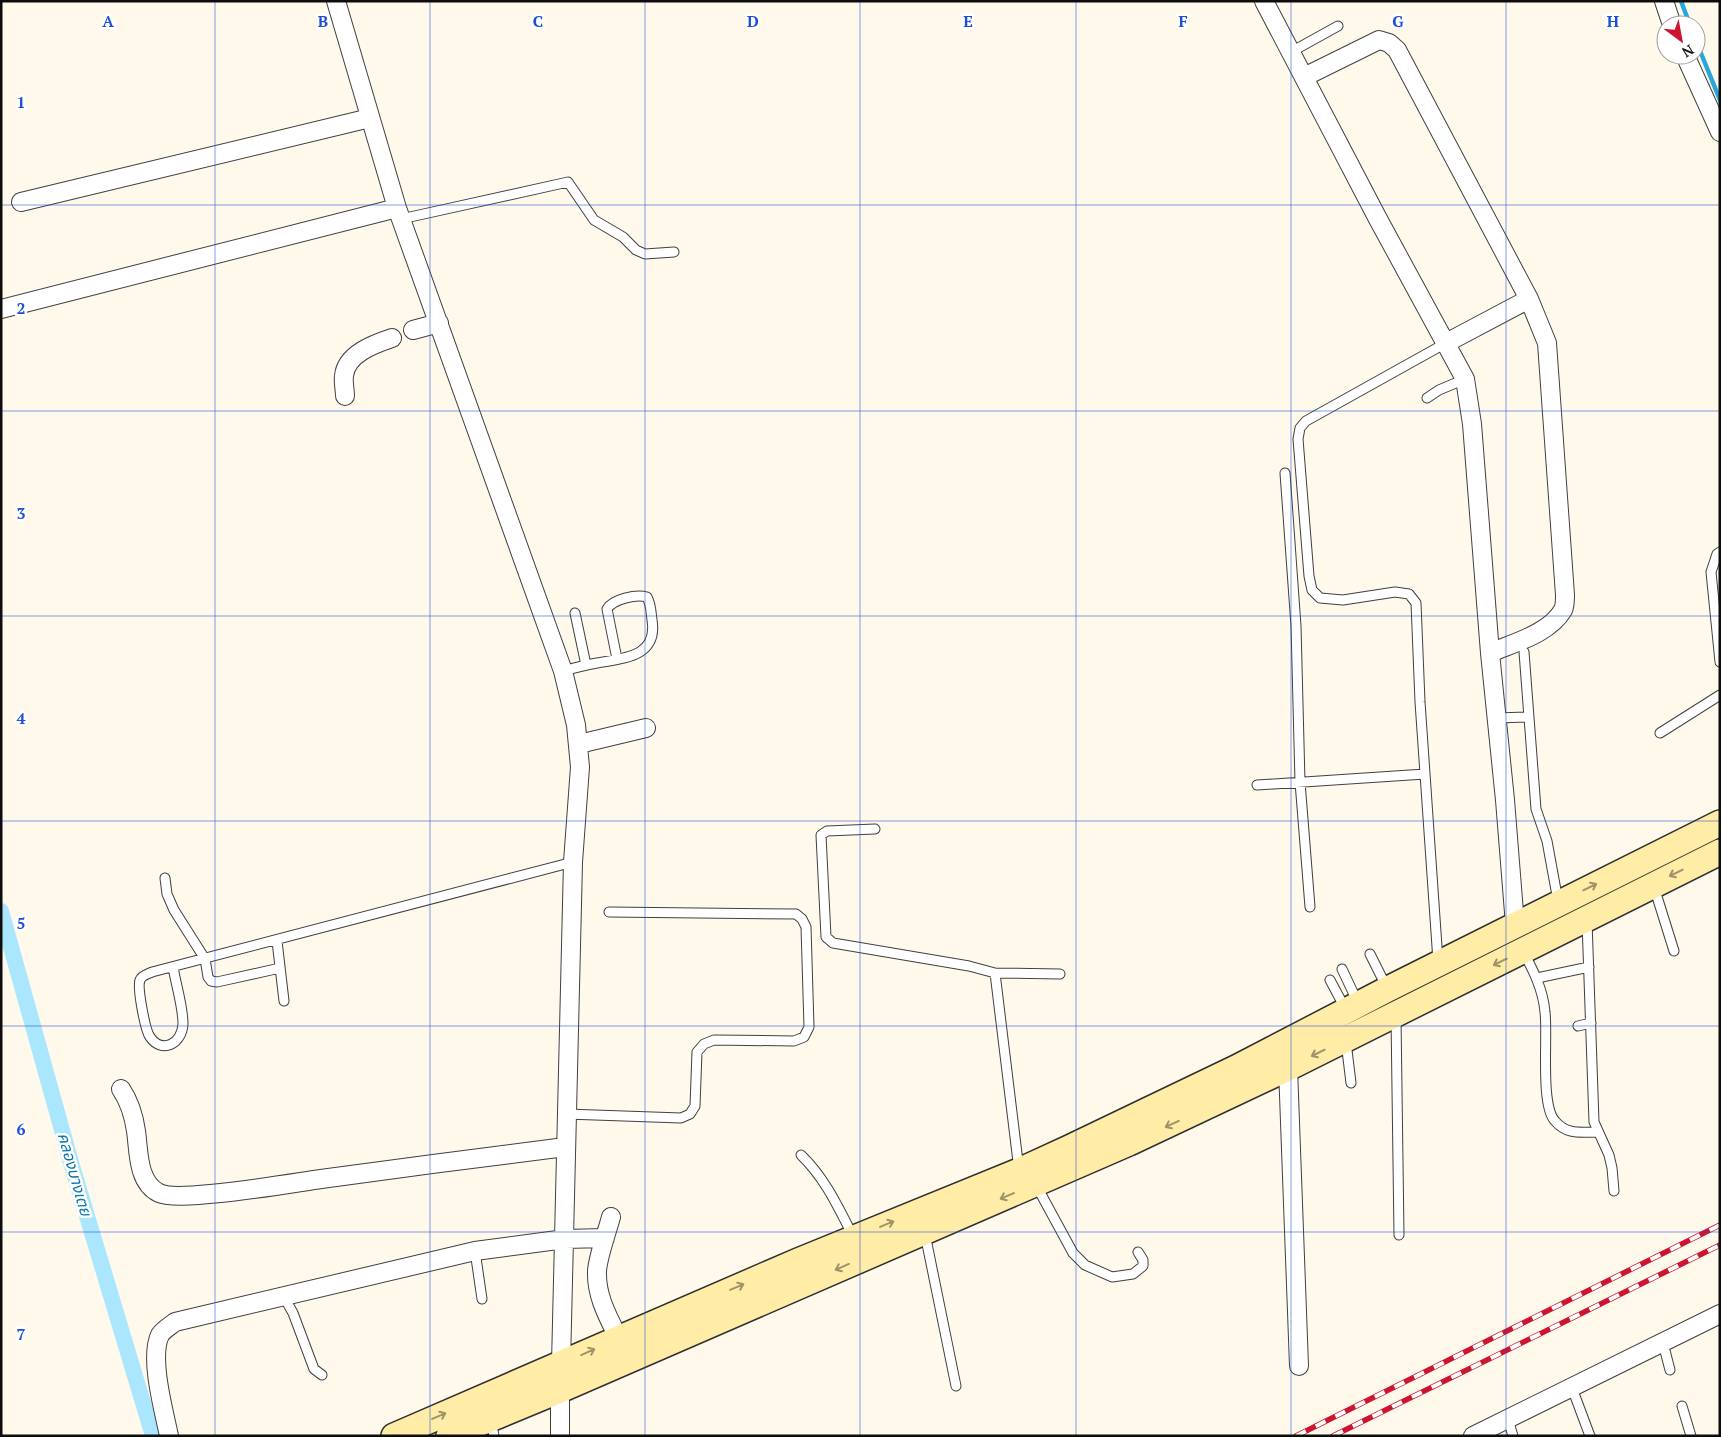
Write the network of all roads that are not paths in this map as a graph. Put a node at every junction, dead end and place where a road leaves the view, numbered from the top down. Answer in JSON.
{"nodes":[{"id":1,"x":336,"y":1,"type":"edge"},
{"id":2,"x":1264,"y":1,"type":"edge"},
{"id":3,"x":1664,"y":1,"type":"edge"},
{"id":4,"x":1669,"y":15,"type":"edge"},
{"id":5,"x":1338,"y":26,"type":"dead end"},
{"id":6,"x":1290,"y":52,"type":"junction"},
{"id":7,"x":1690,"y":65,"type":"edge"},
{"id":8,"x":1304,"y":77,"type":"junction"},
{"id":9,"x":370,"y":118,"type":"junction"},
{"id":10,"x":1720,"y":132,"type":"edge"},
{"id":11,"x":21,"y":202,"type":"dead end"},
{"id":12,"x":399,"y":213,"type":"junction"},
{"id":13,"x":674,"y":252,"type":"dead end"},
{"id":14,"x":1529,"y":299,"type":"junction"},
{"id":15,"x":1,"y":309,"type":"edge"},
{"id":16,"x":439,"y":323,"type":"junction"},
{"id":17,"x":414,"y":330,"type":"dead end"},
{"id":18,"x":392,"y":338,"type":"dead end"},
{"id":19,"x":1446,"y":343,"type":"junction"},
{"id":20,"x":1465,"y":379,"type":"junction"},
{"id":21,"x":345,"y":396,"type":"dead end"},
{"id":22,"x":1426,"y":398,"type":"dead end"},
{"id":23,"x":1285,"y":473,"type":"dead end"},
{"id":24,"x":1720,"y":552,"type":"edge"},
{"id":25,"x":575,"y":613,"type":"dead end"},
{"id":26,"x":1524,"y":652,"type":"dead end"},
{"id":27,"x":1490,"y":653,"type":"junction"},
{"id":28,"x":617,"y":660,"type":"junction"},
{"id":29,"x":1720,"y":662,"type":"edge"},
{"id":30,"x":586,"y":665,"type":"junction"},
{"id":31,"x":563,"y":671,"type":"junction"},
{"id":32,"x":1720,"y":695,"type":"edge"},
{"id":33,"x":1528,"y":717,"type":"junction"},
{"id":34,"x":1497,"y":718,"type":"junction"},
{"id":35,"x":646,"y":728,"type":"dead end"},
{"id":36,"x":1660,"y":733,"type":"dead end"},
{"id":37,"x":579,"y":744,"type":"junction"},
{"id":38,"x":1425,"y":774,"type":"junction"},
{"id":39,"x":1300,"y":782,"type":"junction"},
{"id":40,"x":1257,"y":785,"type":"dead end"},
{"id":41,"x":1720,"y":823,"type":"edge"},
{"id":42,"x":875,"y":829,"type":"dead end"},
{"id":43,"x":1720,"y":852,"type":"edge"},
{"id":44,"x":573,"y":862,"type":"junction"},
{"id":45,"x":165,"y":878,"type":"dead end"},
{"id":46,"x":1653,"y":884,"type":"junction"},
{"id":47,"x":1558,"y":903,"type":"junction"},
{"id":48,"x":1310,"y":906,"type":"dead end"},
{"id":49,"x":609,"y":912,"type":"dead end"},
{"id":50,"x":1587,"y":918,"type":"junction"},
{"id":51,"x":1516,"y":925,"type":"junction"},
{"id":52,"x":277,"y":941,"type":"junction"},
{"id":53,"x":1523,"y":951,"type":"junction"},
{"id":54,"x":1674,"y":951,"type":"dead end"},
{"id":55,"x":1370,"y":954,"type":"dead end"},
{"id":56,"x":205,"y":959,"type":"junction"},
{"id":57,"x":1438,"y":964,"type":"junction"},
{"id":58,"x":173,"y":967,"type":"junction"},
{"id":59,"x":1589,"y":967,"type":"junction"},
{"id":60,"x":280,"y":968,"type":"junction"},
{"id":61,"x":1342,"y":969,"type":"dead end"},
{"id":62,"x":995,"y":973,"type":"junction"},
{"id":63,"x":1060,"y":974,"type":"dead end"},
{"id":64,"x":1537,"y":978,"type":"junction"},
{"id":65,"x":1330,"y":980,"type":"dead end"},
{"id":66,"x":1388,"y":989,"type":"junction"},
{"id":67,"x":284,"y":1001,"type":"dead end"},
{"id":68,"x":1353,"y":1008,"type":"junction"},
{"id":69,"x":1396,"y":1014,"type":"junction"},
{"id":70,"x":1591,"y":1024,"type":"junction"},
{"id":71,"x":1578,"y":1026,"type":"dead end"},
{"id":72,"x":1556,"y":1029,"type":"dead end"},
{"id":73,"x":1546,"y":1031,"type":"junction"},
{"id":74,"x":1346,"y":1039,"type":"junction"},
{"id":75,"x":1288,"y":1068,"type":"junction"},
{"id":76,"x":1351,"y":1083,"type":"dead end"},
{"id":77,"x":122,"y":1089,"type":"dead end"},
{"id":78,"x":566,"y":1114,"type":"junction"},
{"id":79,"x":1597,"y":1132,"type":"junction"},
{"id":80,"x":566,"y":1147,"type":"junction"},
{"id":81,"x":801,"y":1155,"type":"dead end"},
{"id":82,"x":1028,"y":1177,"type":"junction"},
{"id":83,"x":1614,"y":1191,"type":"dead end"},
{"id":84,"x":611,"y":1217,"type":"dead end"},
{"id":85,"x":925,"y":1231,"type":"junction"},
{"id":86,"x":1399,"y":1235,"type":"dead end"},
{"id":87,"x":606,"y":1238,"type":"junction"},
{"id":88,"x":854,"y":1238,"type":"junction"},
{"id":89,"x":565,"y":1239,"type":"junction"},
{"id":90,"x":475,"y":1251,"type":"junction"},
{"id":91,"x":1138,"y":1252,"type":"dead end"},
{"id":92,"x":284,"y":1296,"type":"junction"},
{"id":93,"x":482,"y":1299,"type":"dead end"},
{"id":94,"x":1720,"y":1314,"type":"edge"},
{"id":95,"x":619,"y":1338,"type":"junction"},
{"id":96,"x":1663,"y":1343,"type":"junction"},
{"id":97,"x":561,"y":1364,"type":"junction"},
{"id":98,"x":1299,"y":1366,"type":"dead end"},
{"id":99,"x":1670,"y":1370,"type":"dead end"},
{"id":100,"x":322,"y":1375,"type":"dead end"},
{"id":101,"x":956,"y":1386,"type":"dead end"},
{"id":102,"x":1572,"y":1388,"type":"junction"},
{"id":103,"x":560,"y":1390,"type":"junction"},
{"id":104,"x":1682,"y":1406,"type":"dead end"},
{"id":105,"x":1508,"y":1418,"type":"junction"},
{"id":106,"x":492,"y":1427,"type":"edge"},
{"id":107,"x":169,"y":1436,"type":"edge"},
{"id":108,"x":394,"y":1436,"type":"edge"},
{"id":109,"x":449,"y":1436,"type":"edge"},
{"id":110,"x":560,"y":1436,"type":"edge"},
{"id":111,"x":1473,"y":1436,"type":"edge"},
{"id":112,"x":1512,"y":1436,"type":"edge"},
{"id":113,"x":1590,"y":1436,"type":"edge"},
{"id":114,"x":1691,"y":1436,"type":"edge"}],
"edges":[{"from":1,"to":9,"type":"street"},
{"from":2,"to":6,"type":"street"},
{"from":3,"to":4,"type":"street"},
{"from":5,"to":6,"type":"lane"},
{"from":6,"to":8,"type":"street"},
{"from":7,"to":10,"type":"street"},
{"from":8,"to":14,"type":"street"},
{"from":8,"to":19,"type":"street"},
{"from":9,"to":11,"type":"street"},
{"from":9,"to":12,"type":"street"},
{"from":12,"to":13,"type":"lane"},
{"from":12,"to":15,"type":"street"},
{"from":12,"to":16,"type":"street"},
{"from":14,"to":19,"type":"street"},
{"from":14,"to":27,"type":"street"},
{"from":16,"to":17,"type":"street"},
{"from":16,"to":31,"type":"street"},
{"from":18,"to":21,"type":"street"},
{"from":19,"to":20,"type":"street"},
{"from":19,"to":38,"type":"lane"},
{"from":20,"to":22,"type":"lane"},
{"from":20,"to":27,"type":"street"},
{"from":23,"to":39,"type":"lane"},
{"from":24,"to":29,"type":"lane"},
{"from":25,"to":30,"type":"lane"},
{"from":26,"to":33,"type":"lane"},
{"from":27,"to":34,"type":"street"},
{"from":28,"to":28,"type":"lane"},
{"from":28,"to":30,"type":"lane"},
{"from":30,"to":31,"type":"lane"},
{"from":31,"to":37,"type":"street"},
{"from":32,"to":36,"type":"lane"},
{"from":33,"to":34,"type":"lane"},
{"from":33,"to":47,"type":"lane"},
{"from":34,"to":51,"type":"street"},
{"from":35,"to":37,"type":"street"},
{"from":37,"to":44,"type":"street"},
{"from":38,"to":39,"type":"lane"},
{"from":38,"to":57,"type":"lane"},
{"from":39,"to":40,"type":"lane"},
{"from":39,"to":48,"type":"lane"},
{"from":47,"to":41,"type":"main road","one_way":true},
{"from":42,"to":62,"type":"lane"},
{"from":43,"to":46,"type":"main road","one_way":true},
{"from":44,"to":52,"type":"lane"},
{"from":44,"to":78,"type":"street"},
{"from":45,"to":56,"type":"lane"},
{"from":46,"to":50,"type":"main road"},
{"from":46,"to":54,"type":"lane"},
{"from":47,"to":51,"type":"main road"},
{"from":49,"to":78,"type":"lane"},
{"from":50,"to":53,"type":"main road"},
{"from":50,"to":59,"type":"lane"},
{"from":51,"to":57,"type":"main road"},
{"from":52,"to":56,"type":"lane"},
{"from":52,"to":60,"type":"lane"},
{"from":53,"to":64,"type":"lane"},
{"from":53,"to":69,"type":"main road","one_way":true},
{"from":55,"to":66,"type":"lane"},
{"from":56,"to":58,"type":"lane"},
{"from":56,"to":60,"type":"lane"},
{"from":57,"to":66,"type":"main road"},
{"from":58,"to":58,"type":"lane"},
{"from":59,"to":64,"type":"lane"},
{"from":59,"to":70,"type":"lane"},
{"from":60,"to":67,"type":"lane"},
{"from":61,"to":68,"type":"lane"},
{"from":62,"to":63,"type":"lane"},
{"from":62,"to":82,"type":"lane"},
{"from":64,"to":73,"type":"lane"},
{"from":65,"to":68,"type":"lane"},
{"from":66,"to":68,"type":"main road"},
{"from":68,"to":82,"type":"main road"},
{"from":69,"to":74,"type":"main road"},
{"from":69,"to":86,"type":"lane"},
{"from":70,"to":71,"type":"lane"},
{"from":70,"to":79,"type":"lane"},
{"from":72,"to":73,"type":"lane"},
{"from":73,"to":79,"type":"lane"},
{"from":74,"to":75,"type":"main road","one_way":true},
{"from":74,"to":76,"type":"lane"},
{"from":75,"to":82,"type":"main road","one_way":true},
{"from":75,"to":98,"type":"street"},
{"from":77,"to":80,"type":"street"},
{"from":78,"to":80,"type":"street"},
{"from":79,"to":83,"type":"lane"},
{"from":80,"to":89,"type":"street"},
{"from":81,"to":88,"type":"lane"},
{"from":82,"to":85,"type":"main road","one_way":true},
{"from":88,"to":82,"type":"main road","one_way":true},
{"from":82,"to":91,"type":"lane"},
{"from":84,"to":87,"type":"street"},
{"from":85,"to":101,"type":"lane"},
{"from":85,"to":103,"type":"main road","one_way":true},
{"from":87,"to":89,"type":"street"},
{"from":87,"to":95,"type":"street"},
{"from":95,"to":88,"type":"main road","one_way":true},
{"from":89,"to":90,"type":"street"},
{"from":89,"to":97,"type":"street"},
{"from":90,"to":92,"type":"street"},
{"from":90,"to":93,"type":"lane"},
{"from":92,"to":100,"type":"lane"},
{"from":92,"to":107,"type":"street"},
{"from":94,"to":96,"type":"street"},
{"from":97,"to":95,"type":"main road","one_way":true},
{"from":96,"to":99,"type":"lane"},
{"from":96,"to":102,"type":"street"},
{"from":97,"to":103,"type":"main road"},
{"from":108,"to":97,"type":"main road","one_way":true},
{"from":102,"to":105,"type":"street"},
{"from":102,"to":113,"type":"lane"},
{"from":103,"to":106,"type":"main road"},
{"from":103,"to":110,"type":"street"},
{"from":104,"to":114,"type":"lane"},
{"from":105,"to":111,"type":"street"},
{"from":105,"to":112,"type":"lane"},
{"from":106,"to":109,"type":"main road"}]}
